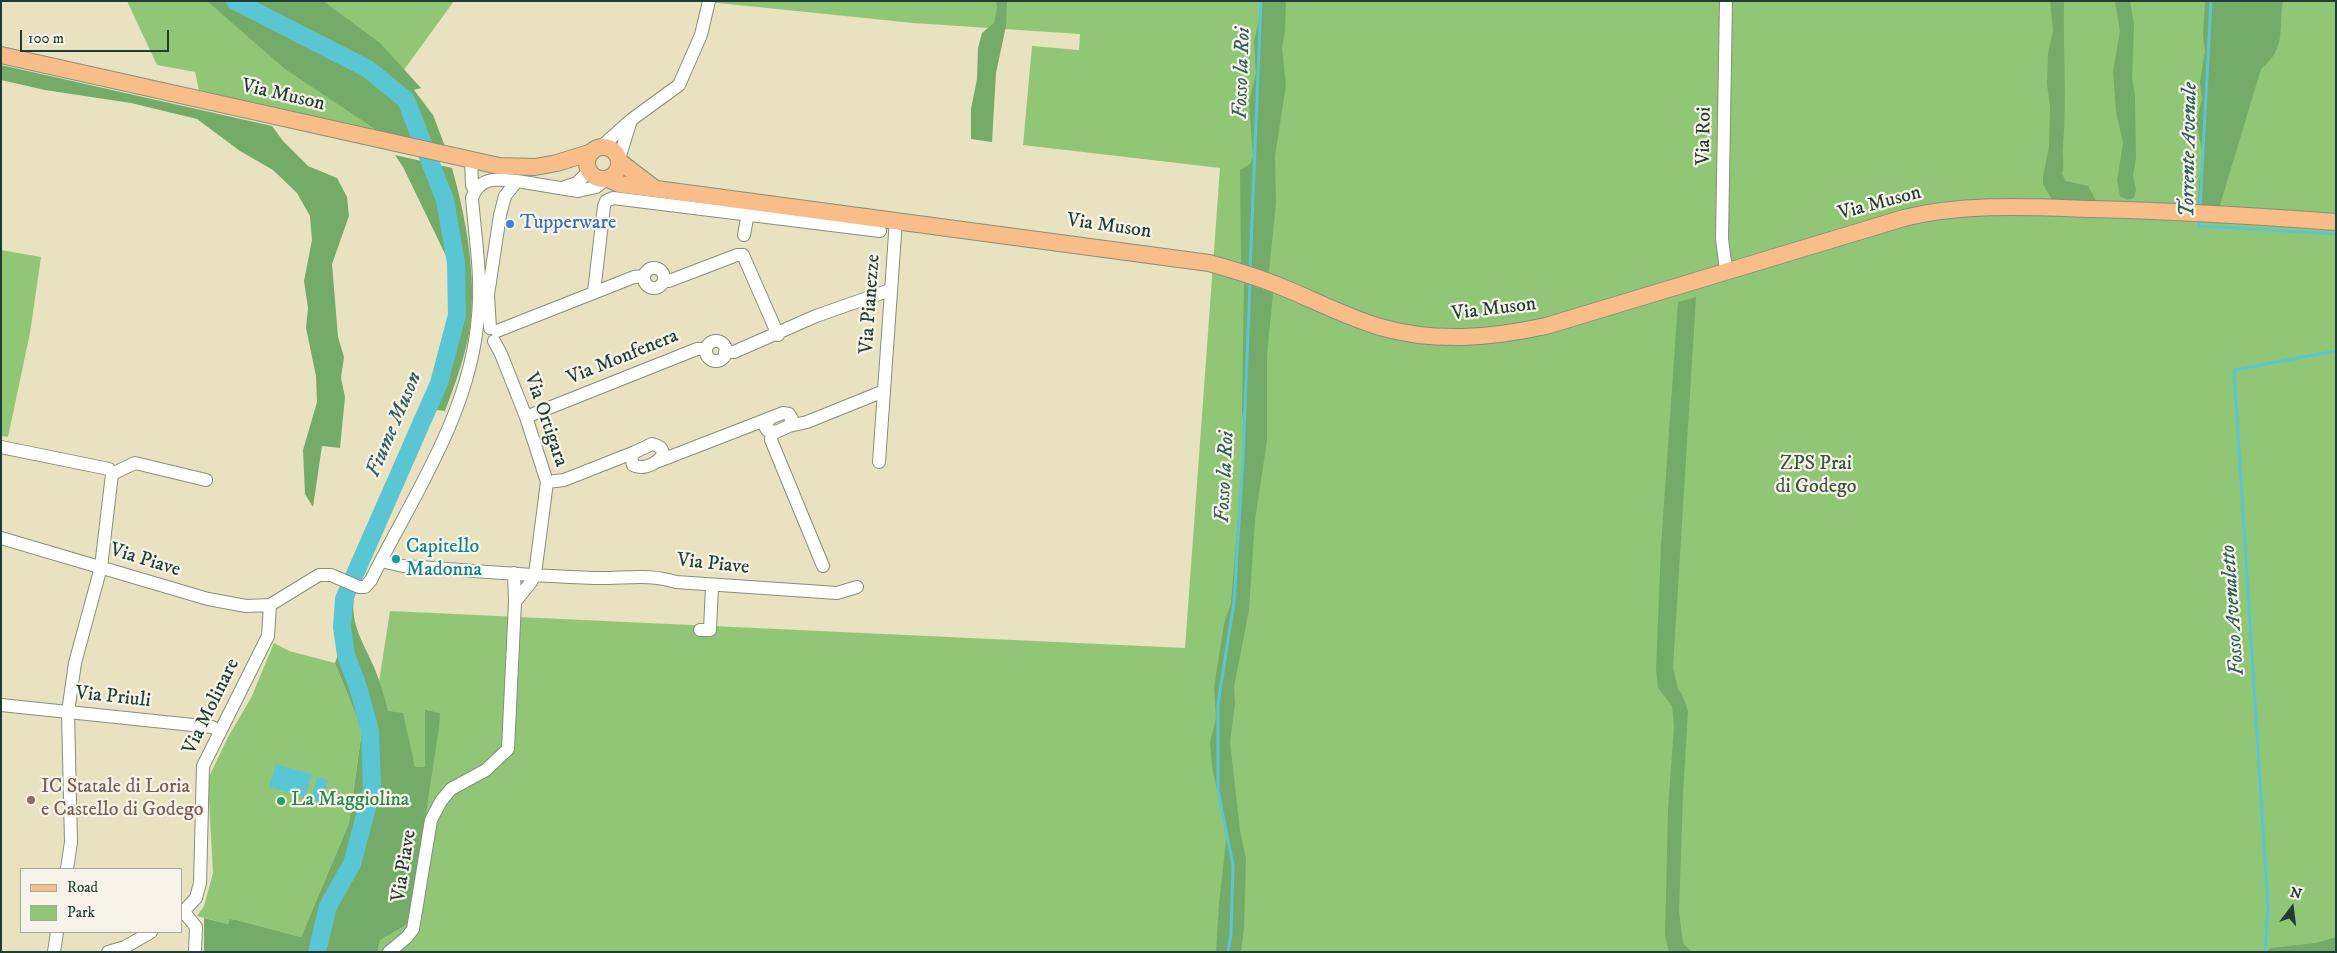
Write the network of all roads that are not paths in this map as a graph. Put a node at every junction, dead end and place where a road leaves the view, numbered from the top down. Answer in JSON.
{"nodes":[{"id":1,"x":709,"y":1,"type":"edge"},
{"id":2,"x":1726,"y":1,"type":"edge"},
{"id":3,"x":1,"y":55,"type":"edge"},
{"id":4,"x":631,"y":120,"type":"junction"},
{"id":5,"x":596,"y":150,"type":"junction"},
{"id":6,"x":471,"y":159,"type":"junction"},
{"id":7,"x":619,"y":160,"type":"junction"},
{"id":8,"x":557,"y":163,"type":"junction"},
{"id":9,"x":588,"y":170,"type":"junction"},
{"id":10,"x":607,"y":179,"type":"junction"},
{"id":11,"x":517,"y":181,"type":"junction"},
{"id":12,"x":565,"y":187,"type":"junction"},
{"id":13,"x":657,"y":189,"type":"junction"},
{"id":14,"x":475,"y":191,"type":"junction"},
{"id":15,"x":748,"y":208,"type":"junction"},
{"id":16,"x":896,"y":220,"type":"junction"},
{"id":17,"x":848,"y":221,"type":"junction"},
{"id":18,"x":2336,"y":222,"type":"edge"},
{"id":19,"x":880,"y":231,"type":"dead end"},
{"id":20,"x":740,"y":255,"type":"junction"},
{"id":21,"x":1726,"y":270,"type":"junction"},
{"id":22,"x":890,"y":290,"type":"junction"},
{"id":23,"x":594,"y":292,"type":"junction"},
{"id":24,"x":494,"y":333,"type":"junction"},
{"id":25,"x":778,"y":335,"type":"junction"},
{"id":26,"x":884,"y":391,"type":"junction"},
{"id":27,"x":526,"y":417,"type":"junction"},
{"id":28,"x":766,"y":425,"type":"junction"},
{"id":29,"x":1,"y":447,"type":"edge"},
{"id":30,"x":665,"y":455,"type":"junction"},
{"id":31,"x":629,"y":457,"type":"junction"},
{"id":32,"x":879,"y":462,"type":"dead end"},
{"id":33,"x":112,"y":474,"type":"junction"},
{"id":34,"x":206,"y":480,"type":"dead end"},
{"id":35,"x":547,"y":482,"type":"junction"},
{"id":36,"x":1,"y":538,"type":"edge"},
{"id":37,"x":381,"y":560,"type":"junction"},
{"id":38,"x":823,"y":566,"type":"dead end"},
{"id":39,"x":101,"y":567,"type":"junction"},
{"id":40,"x":514,"y":573,"type":"junction"},
{"id":41,"x":535,"y":574,"type":"junction"},
{"id":42,"x":712,"y":586,"type":"junction"},
{"id":43,"x":856,"y":587,"type":"dead end"},
{"id":44,"x":515,"y":604,"type":"junction"},
{"id":45,"x":270,"y":605,"type":"junction"},
{"id":46,"x":700,"y":630,"type":"dead end"},
{"id":47,"x":1,"y":705,"type":"edge"},
{"id":48,"x":68,"y":712,"type":"junction"},
{"id":49,"x":220,"y":731,"type":"junction"},
{"id":50,"x":67,"y":868,"type":"edge"},
{"id":51,"x":183,"y":913,"type":"edge"},
{"id":52,"x":57,"y":933,"type":"edge"},
{"id":53,"x":149,"y":933,"type":"edge"},
{"id":54,"x":108,"y":951,"type":"edge"},
{"id":55,"x":54,"y":952,"type":"edge"},
{"id":56,"x":104,"y":952,"type":"edge"},
{"id":57,"x":195,"y":952,"type":"edge"},
{"id":58,"x":389,"y":952,"type":"edge"}],
"edges":[{"from":1,"to":4,"type":"street"},
{"from":2,"to":21,"type":"street","name":"Via Roi"},
{"from":3,"to":6,"type":"main road","name":"Via Muson"},
{"from":4,"to":5,"type":"street"},
{"from":4,"to":7,"type":"street"},
{"from":5,"to":7,"type":"main road","name":"Via Muson"},
{"from":5,"to":8,"type":"main road","name":"Via Muson"},
{"from":5,"to":9,"type":"main road"},
{"from":6,"to":8,"type":"main road","name":"Via Muson"},
{"from":6,"to":14,"type":"street"},
{"from":7,"to":10,"type":"main road"},
{"from":7,"to":13,"type":"main road","name":"Via Muson"},
{"from":8,"to":9,"type":"main road","name":"Via Muson"},
{"from":9,"to":10,"type":"main road","name":"Via Muson"},
{"from":9,"to":12,"type":"street"},
{"from":10,"to":12,"type":"street"},
{"from":10,"to":13,"type":"main road","name":"Via Muson"},
{"from":11,"to":12,"type":"street"},
{"from":11,"to":14,"type":"street"},
{"from":11,"to":24,"type":"street"},
{"from":13,"to":15,"type":"main road","name":"Via Muson"},
{"from":14,"to":37,"type":"street"},
{"from":15,"to":17,"type":"main road","name":"Via Muson"},
{"from":15,"to":20,"type":"street"},
{"from":15,"to":23,"type":"street"},
{"from":16,"to":17,"type":"main road","name":"Via Muson"},
{"from":16,"to":21,"type":"main road","name":"Via Muson"},
{"from":16,"to":22,"type":"street","name":"Via Pianezze"},
{"from":17,"to":19,"type":"street"},
{"from":18,"to":21,"type":"main road","name":"Via Muson"},
{"from":20,"to":23,"type":"street"},
{"from":20,"to":25,"type":"street"},
{"from":22,"to":25,"type":"street","name":"Via Monfenera"},
{"from":22,"to":26,"type":"street","name":"Via Pianezze"},
{"from":23,"to":24,"type":"street"},
{"from":24,"to":27,"type":"street","name":"Via Ortigara"},
{"from":25,"to":27,"type":"street","name":"Via Monfenera"},
{"from":26,"to":28,"type":"street"},
{"from":26,"to":32,"type":"street","name":"Via Pianezze"},
{"from":27,"to":35,"type":"street","name":"Via Ortigara"},
{"from":28,"to":30,"type":"street"},
{"from":28,"to":38,"type":"street"},
{"from":29,"to":33,"type":"street"},
{"from":30,"to":31,"type":"street"},
{"from":30,"to":31,"type":"street"},
{"from":31,"to":35,"type":"street"},
{"from":33,"to":34,"type":"street"},
{"from":33,"to":39,"type":"street"},
{"from":35,"to":41,"type":"street","name":"Via Ortigara"},
{"from":36,"to":39,"type":"street","name":"Via Piave"},
{"from":37,"to":40,"type":"street","name":"Via Piave"},
{"from":37,"to":45,"type":"street","name":"Via Piave"},
{"from":39,"to":45,"type":"street","name":"Via Piave"},
{"from":39,"to":48,"type":"street"},
{"from":40,"to":41,"type":"street","name":"Via Piave"},
{"from":40,"to":44,"type":"street","name":"Via Piave"},
{"from":41,"to":42,"type":"street","name":"Via Piave"},
{"from":41,"to":44,"type":"street"},
{"from":42,"to":43,"type":"street","name":"Via Piave"},
{"from":42,"to":46,"type":"street"},
{"from":44,"to":58,"type":"street","name":"Via Piave"},
{"from":45,"to":49,"type":"street","name":"Via Molinare"},
{"from":47,"to":48,"type":"street","name":"Via Priuli"},
{"from":48,"to":49,"type":"street","name":"Via Priuli"},
{"from":48,"to":50,"type":"street"},
{"from":49,"to":51,"type":"street","name":"Via Molinare"},
{"from":51,"to":57,"type":"street","name":"Via Molinare"},
{"from":52,"to":55,"type":"street"},
{"from":53,"to":54,"type":"street"},
{"from":54,"to":56,"type":"street"}]}
